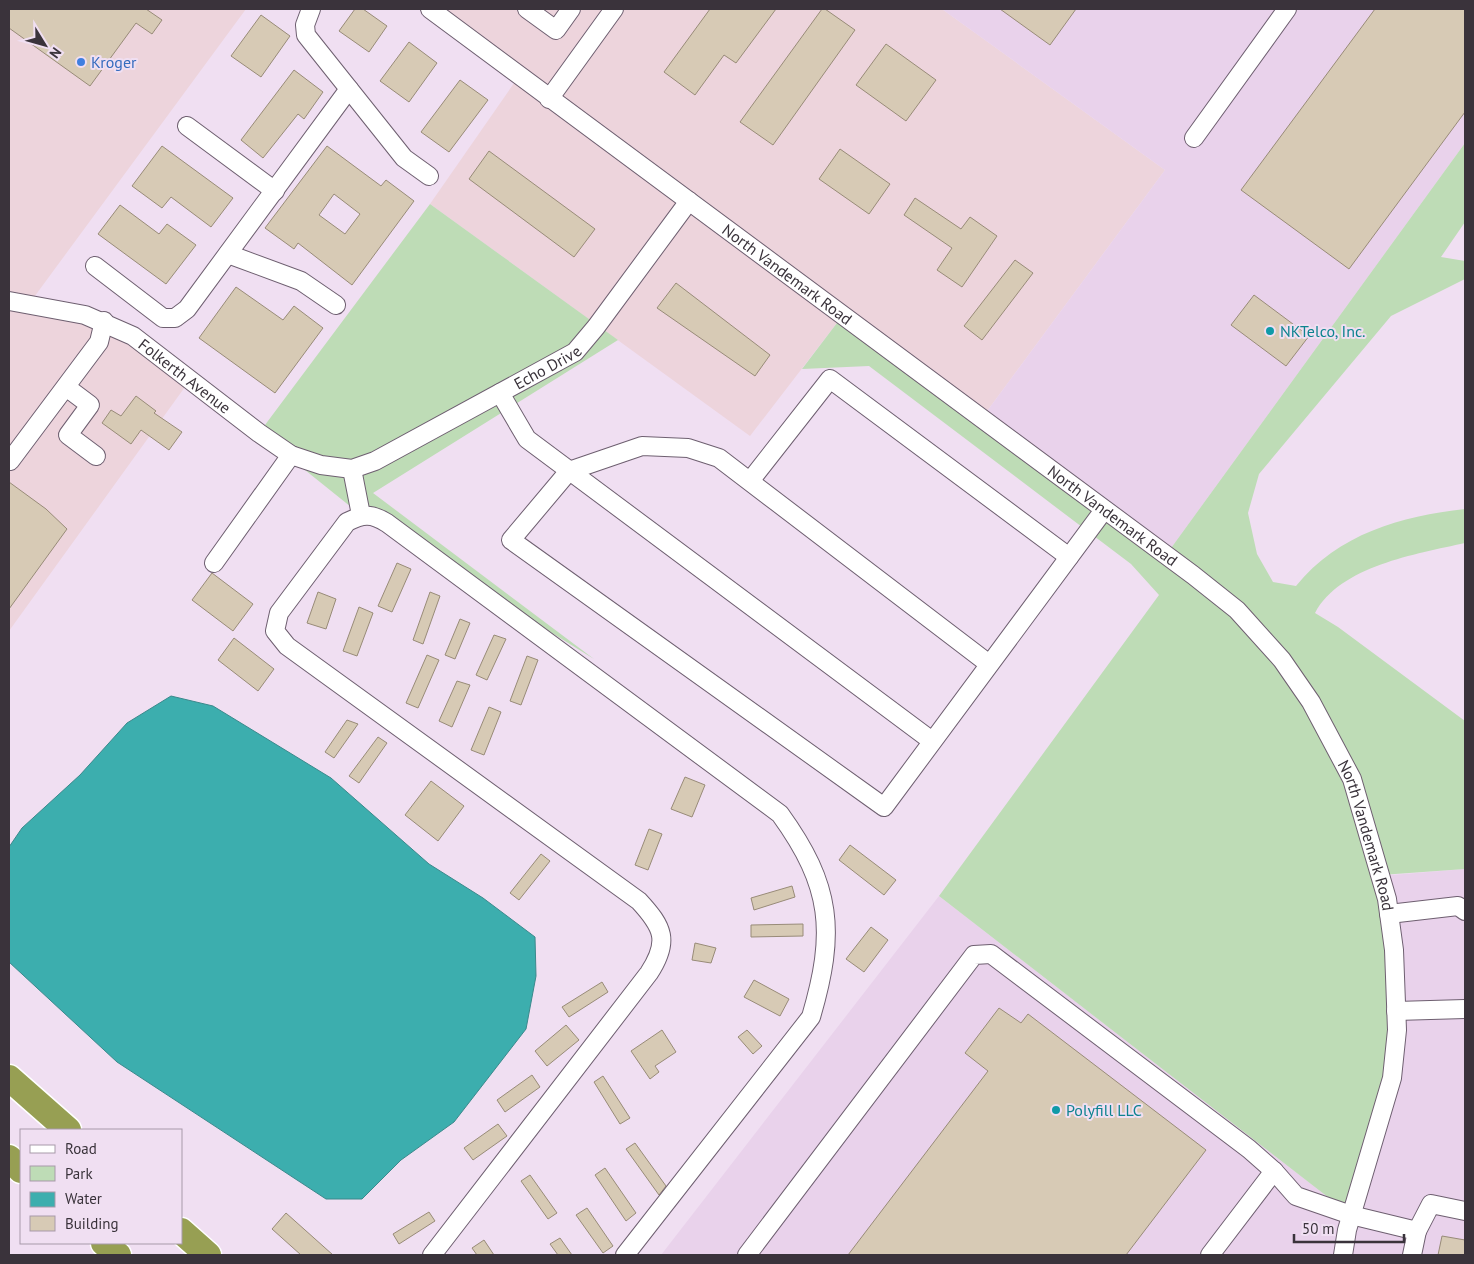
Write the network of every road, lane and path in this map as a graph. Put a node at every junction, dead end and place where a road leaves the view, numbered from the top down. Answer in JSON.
{"nodes":[{"id":1,"x":311,"y":9,"type":"edge"},
{"id":2,"x":430,"y":9,"type":"edge"},
{"id":3,"x":527,"y":9,"type":"edge"},
{"id":4,"x":571,"y":9,"type":"edge"},
{"id":5,"x":1287,"y":9,"type":"edge"},
{"id":6,"x":610,"y":10,"type":"edge"},
{"id":7,"x":349,"y":90,"type":"junction"},
{"id":8,"x":549,"y":99,"type":"junction"},
{"id":9,"x":187,"y":126,"type":"dead end"},
{"id":10,"x":1194,"y":138,"type":"dead end"},
{"id":11,"x":430,"y":176,"type":"dead end"},
{"id":12,"x":275,"y":190,"type":"junction"},
{"id":13,"x":689,"y":201,"type":"junction"},
{"id":14,"x":228,"y":254,"type":"junction"},
{"id":15,"x":94,"y":266,"type":"dead end"},
{"id":16,"x":9,"y":301,"type":"edge"},
{"id":17,"x":336,"y":305,"type":"dead end"},
{"id":18,"x":104,"y":321,"type":"junction"},
{"id":19,"x":66,"y":388,"type":"junction"},
{"id":20,"x":500,"y":393,"type":"junction"},
{"id":21,"x":291,"y":455,"type":"junction"},
{"id":22,"x":96,"y":456,"type":"dead end"},
{"id":23,"x":10,"y":461,"type":"dead end"},
{"id":24,"x":352,"y":469,"type":"junction"},
{"id":25,"x":569,"y":471,"type":"junction"},
{"id":26,"x":750,"y":481,"type":"junction"},
{"id":27,"x":1104,"y":510,"type":"junction"},
{"id":28,"x":361,"y":515,"type":"junction"},
{"id":29,"x":1069,"y":557,"type":"junction"},
{"id":30,"x":214,"y":563,"type":"dead end"},
{"id":31,"x":989,"y":664,"type":"junction"},
{"id":32,"x":932,"y":741,"type":"junction"},
{"id":33,"x":1465,"y":911,"type":"edge"},
{"id":34,"x":1389,"y":914,"type":"junction"},
{"id":35,"x":1465,"y":1009,"type":"edge"},
{"id":36,"x":1396,"y":1011,"type":"junction"},
{"id":37,"x":9,"y":1078,"type":"edge"},
{"id":38,"x":67,"y":1129,"type":"edge"},
{"id":39,"x":9,"y":1158,"type":"edge"},
{"id":40,"x":20,"y":1169,"type":"edge"},
{"id":41,"x":1274,"y":1171,"type":"junction"},
{"id":42,"x":1465,"y":1212,"type":"edge"},
{"id":43,"x":1351,"y":1215,"type":"junction"},
{"id":44,"x":1417,"y":1231,"type":"junction"},
{"id":45,"x":182,"y":1232,"type":"edge"},
{"id":46,"x":105,"y":1244,"type":"edge"},
{"id":47,"x":118,"y":1255,"type":"edge"},
{"id":48,"x":208,"y":1255,"type":"edge"},
{"id":49,"x":432,"y":1255,"type":"edge"},
{"id":50,"x":625,"y":1255,"type":"edge"},
{"id":51,"x":747,"y":1255,"type":"edge"},
{"id":52,"x":1210,"y":1255,"type":"edge"},
{"id":53,"x":1343,"y":1255,"type":"edge"},
{"id":54,"x":1412,"y":1255,"type":"edge"}],
"edges":[{"from":1,"to":7,"type":"street"},
{"from":2,"to":8,"type":"street","name":"North Vandemark Road"},
{"from":3,"to":4,"type":"street"},
{"from":5,"to":10,"type":"street"},
{"from":6,"to":8,"type":"street"},
{"from":7,"to":11,"type":"street"},
{"from":7,"to":12,"type":"street"},
{"from":8,"to":13,"type":"street","name":"North Vandemark Road"},
{"from":9,"to":12,"type":"street"},
{"from":12,"to":14,"type":"street"},
{"from":13,"to":20,"type":"street","name":"Echo Drive"},
{"from":13,"to":27,"type":"street","name":"North Vandemark Road"},
{"from":14,"to":15,"type":"street"},
{"from":14,"to":17,"type":"street"},
{"from":16,"to":18,"type":"street","name":"Folkerth Avenue"},
{"from":18,"to":19,"type":"street"},
{"from":18,"to":21,"type":"street","name":"Folkerth Avenue"},
{"from":19,"to":22,"type":"street"},
{"from":19,"to":23,"type":"street"},
{"from":20,"to":24,"type":"street","name":"Echo Drive"},
{"from":20,"to":25,"type":"street"},
{"from":21,"to":24,"type":"street","name":"Folkerth Avenue"},
{"from":21,"to":30,"type":"street"},
{"from":24,"to":28,"type":"street"},
{"from":25,"to":26,"type":"street"},
{"from":25,"to":32,"type":"street"},
{"from":25,"to":32,"type":"street"},
{"from":26,"to":29,"type":"street"},
{"from":26,"to":31,"type":"street"},
{"from":27,"to":29,"type":"street"},
{"from":27,"to":34,"type":"street","name":"North Vandemark Road"},
{"from":28,"to":49,"type":"street"},
{"from":28,"to":50,"type":"street"},
{"from":29,"to":31,"type":"street"},
{"from":31,"to":32,"type":"street"},
{"from":33,"to":34,"type":"street"},
{"from":34,"to":36,"type":"street","name":"North Vandemark Road"},
{"from":35,"to":36,"type":"street"},
{"from":36,"to":43,"type":"street","name":"North Vandemark Road"},
{"from":37,"to":38,"type":"highway"},
{"from":39,"to":40,"type":"highway"},
{"from":41,"to":43,"type":"street"},
{"from":41,"to":51,"type":"street"},
{"from":41,"to":52,"type":"street"},
{"from":42,"to":44,"type":"street"},
{"from":43,"to":44,"type":"street"},
{"from":43,"to":53,"type":"street","name":"North Vandemark Road"},
{"from":44,"to":54,"type":"street"},
{"from":45,"to":48,"type":"highway"},
{"from":46,"to":47,"type":"highway"}]}
